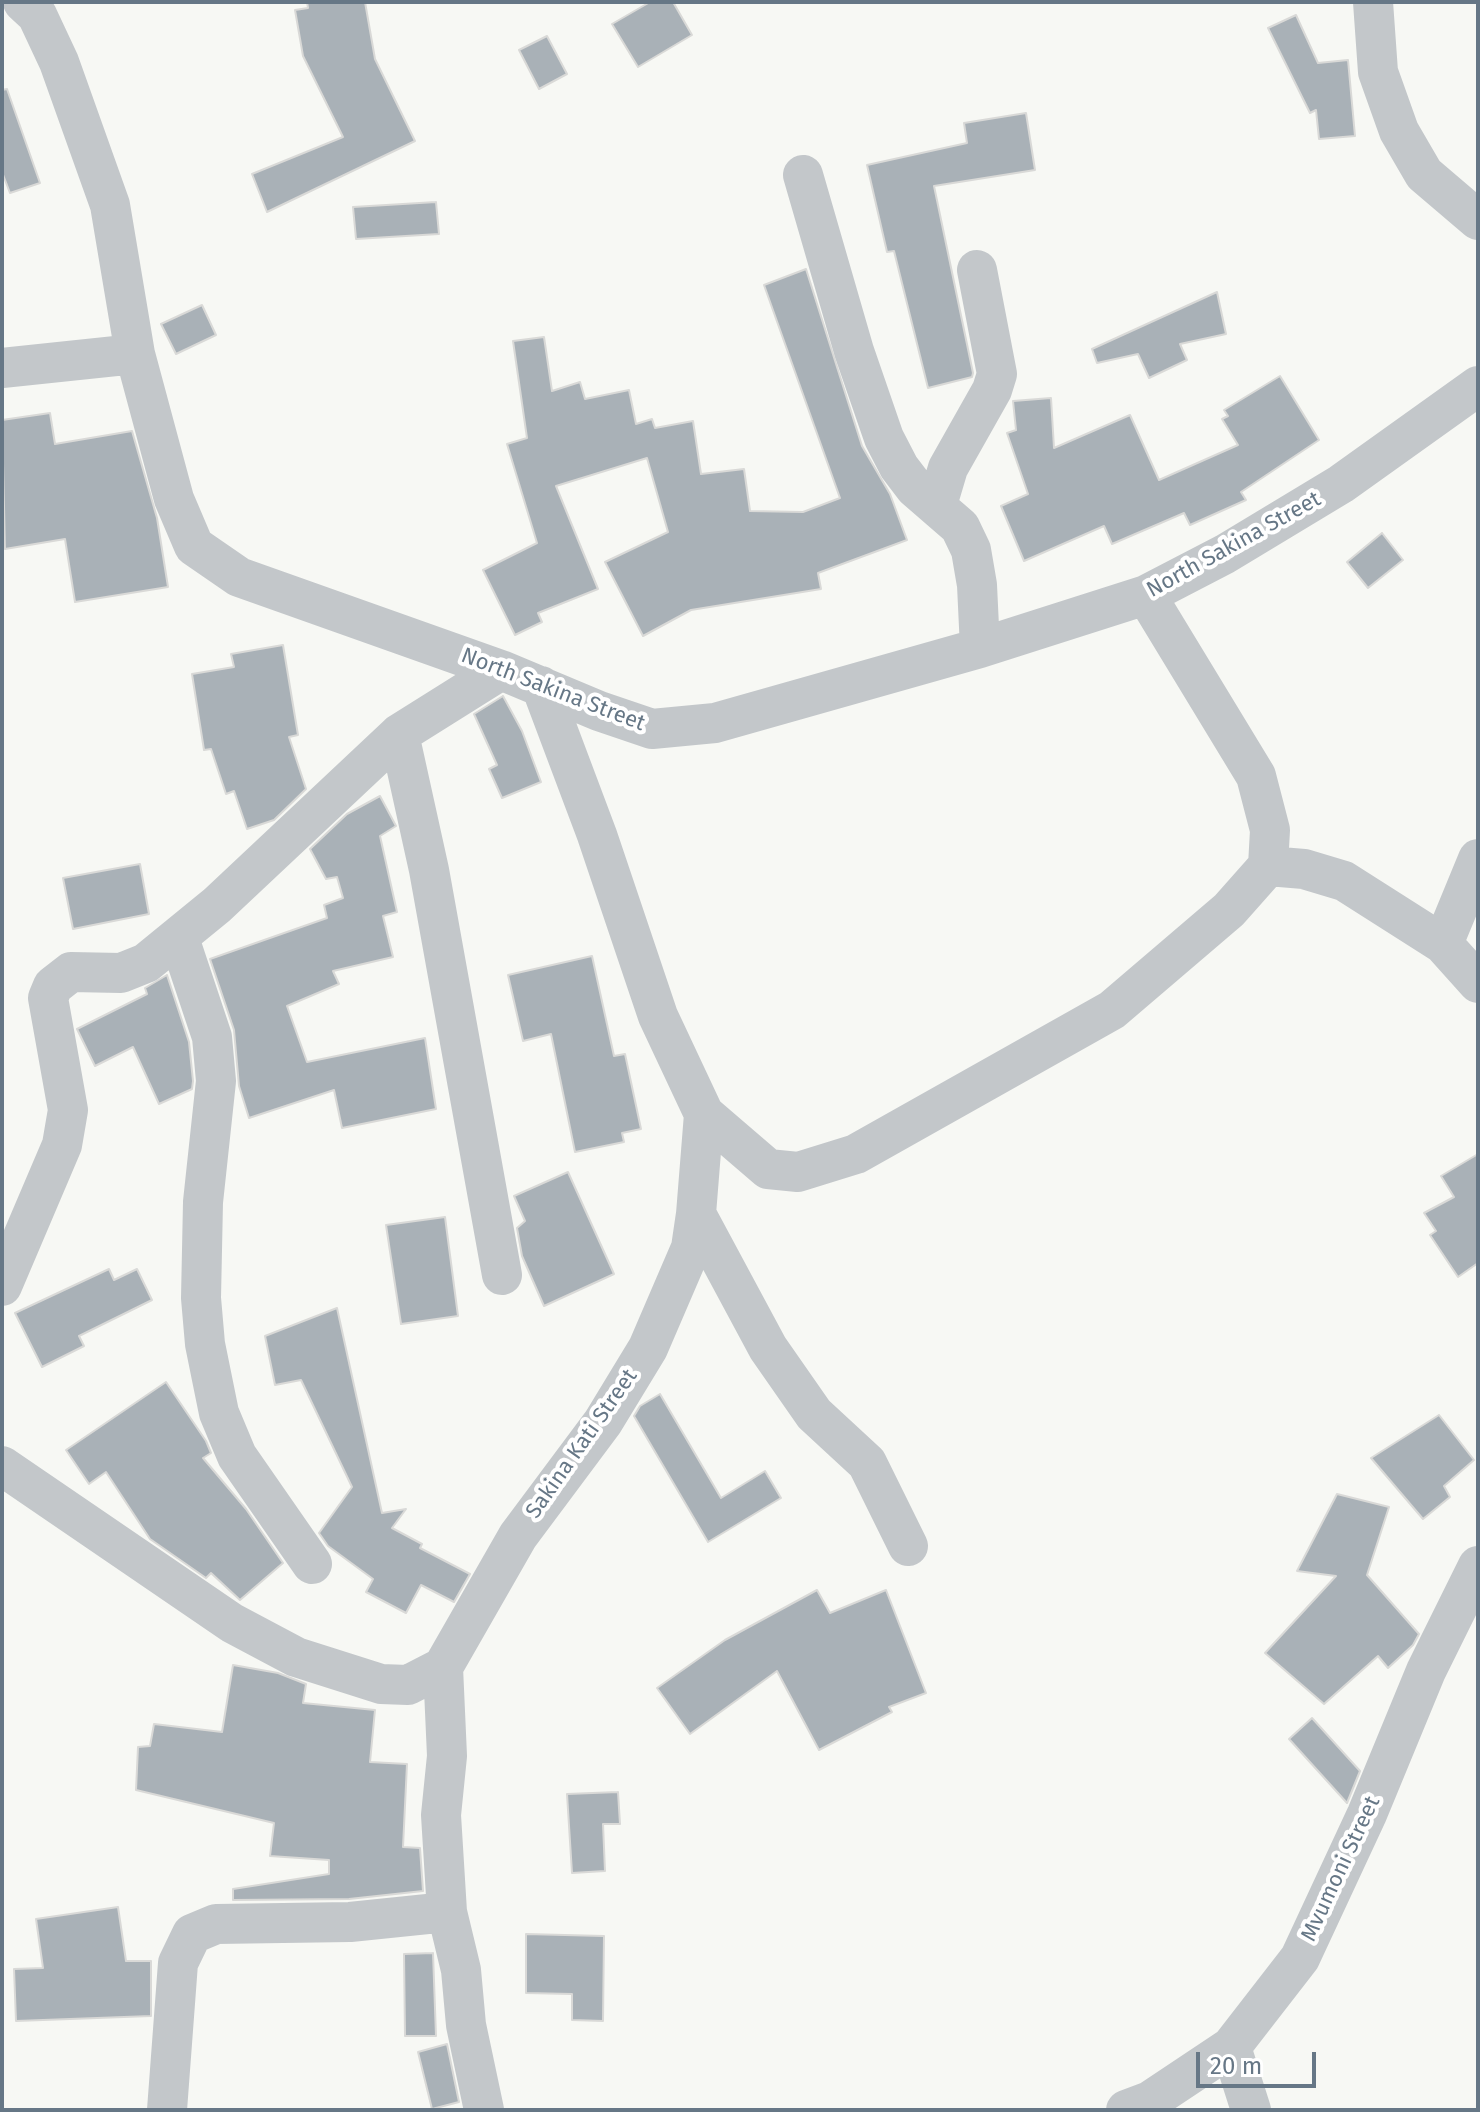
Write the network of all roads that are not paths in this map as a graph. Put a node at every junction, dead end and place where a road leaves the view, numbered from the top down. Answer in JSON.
{"nodes":[{"id":1,"x":23,"y":2,"type":"edge"},
{"id":2,"x":1373,"y":2,"type":"edge"},
{"id":3,"x":803,"y":175,"type":"dead end"},
{"id":4,"x":1478,"y":220,"type":"edge"},
{"id":5,"x":977,"y":270,"type":"dead end"},
{"id":6,"x":135,"y":354,"type":"junction"},
{"id":7,"x":2,"y":368,"type":"edge"},
{"id":8,"x":1476,"y":396,"type":"edge"},
{"id":9,"x":937,"y":505,"type":"junction"},
{"id":10,"x":1146,"y":595,"type":"junction"},
{"id":11,"x":980,"y":648,"type":"junction"},
{"id":12,"x":501,"y":670,"type":"junction"},
{"id":13,"x":541,"y":686,"type":"junction"},
{"id":14,"x":399,"y":734,"type":"junction"},
{"id":15,"x":1478,"y":859,"type":"edge"},
{"id":16,"x":1268,"y":866,"type":"junction"},
{"id":17,"x":179,"y":938,"type":"junction"},
{"id":18,"x":1443,"y":944,"type":"junction"},
{"id":19,"x":1478,"y":983,"type":"edge"},
{"id":20,"x":704,"y":1114,"type":"junction"},
{"id":21,"x":696,"y":1214,"type":"junction"},
{"id":22,"x":502,"y":1275,"type":"dead end"},
{"id":23,"x":2,"y":1286,"type":"edge"},
{"id":24,"x":2,"y":1466,"type":"edge"},
{"id":25,"x":908,"y":1546,"type":"dead end"},
{"id":26,"x":312,"y":1564,"type":"dead end"},
{"id":27,"x":1478,"y":1566,"type":"edge"},
{"id":28,"x":443,"y":1667,"type":"junction"},
{"id":29,"x":447,"y":1912,"type":"junction"},
{"id":30,"x":1231,"y":2047,"type":"junction"},
{"id":31,"x":167,"y":2110,"type":"edge"},
{"id":32,"x":484,"y":2110,"type":"edge"},
{"id":33,"x":1126,"y":2110,"type":"edge"},
{"id":34,"x":1251,"y":2110,"type":"edge"}],
"edges":[{"from":1,"to":6,"type":"street","name":"North Sakina Street"},
{"from":2,"to":4,"type":"street"},
{"from":3,"to":9,"type":"street"},
{"from":5,"to":9,"type":"street"},
{"from":6,"to":7,"type":"street"},
{"from":6,"to":12,"type":"street","name":"North Sakina Street"},
{"from":8,"to":10,"type":"street","name":"North Sakina Street"},
{"from":9,"to":11,"type":"street"},
{"from":10,"to":11,"type":"street","name":"North Sakina Street"},
{"from":10,"to":16,"type":"street"},
{"from":11,"to":13,"type":"street","name":"North Sakina Street"},
{"from":12,"to":13,"type":"street","name":"North Sakina Street"},
{"from":12,"to":14,"type":"street"},
{"from":13,"to":20,"type":"street","name":"Sakina Kati Street"},
{"from":14,"to":17,"type":"street"},
{"from":14,"to":22,"type":"street"},
{"from":15,"to":18,"type":"street"},
{"from":16,"to":18,"type":"street"},
{"from":16,"to":20,"type":"street"},
{"from":17,"to":23,"type":"street"},
{"from":17,"to":26,"type":"street"},
{"from":18,"to":19,"type":"street"},
{"from":20,"to":21,"type":"street","name":"Sakina Kati Street"},
{"from":21,"to":25,"type":"street"},
{"from":21,"to":28,"type":"street","name":"Sakina Kati Street"},
{"from":24,"to":28,"type":"street"},
{"from":27,"to":30,"type":"street","name":"Mvumoni Street"},
{"from":28,"to":29,"type":"street"},
{"from":29,"to":31,"type":"street"},
{"from":29,"to":32,"type":"street"},
{"from":30,"to":33,"type":"street","name":"Mvumoni Street"},
{"from":30,"to":34,"type":"street"}]}
